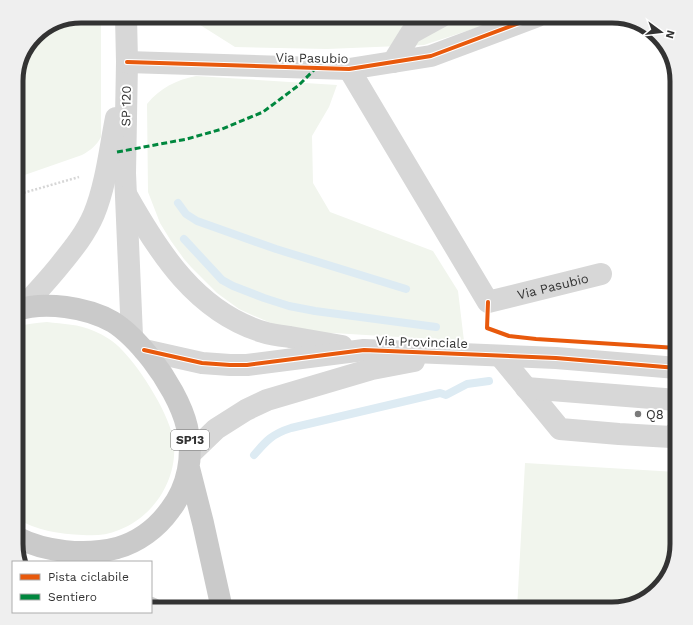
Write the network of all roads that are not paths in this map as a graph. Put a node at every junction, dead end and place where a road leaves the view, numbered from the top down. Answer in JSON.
{"nodes":[{"id":1,"x":126,"y":23,"type":"edge"},
{"id":2,"x":429,"y":23,"type":"edge"},
{"id":3,"x":519,"y":23,"type":"edge"},
{"id":4,"x":127,"y":62,"type":"junction"},
{"id":5,"x":393,"y":62,"type":"junction"},
{"id":6,"x":349,"y":69,"type":"junction"},
{"id":7,"x":126,"y":193,"type":"junction"},
{"id":8,"x":602,"y":274,"type":"dead end"},
{"id":9,"x":23,"y":305,"type":"edge"},
{"id":10,"x":23,"y":308,"type":"edge"},
{"id":11,"x":138,"y":343,"type":"junction"},
{"id":12,"x":364,"y":350,"type":"junction"},
{"id":13,"x":459,"y":354,"type":"junction"},
{"id":14,"x":500,"y":356,"type":"junction"},
{"id":15,"x":670,"y":367,"type":"edge"},
{"id":16,"x":526,"y":388,"type":"junction"},
{"id":17,"x":670,"y":399,"type":"edge"},
{"id":18,"x":670,"y":437,"type":"edge"},
{"id":19,"x":190,"y":461,"type":"junction"},
{"id":20,"x":23,"y":540,"type":"edge"},
{"id":21,"x":80,"y":557,"type":"edge"},
{"id":22,"x":220,"y":602,"type":"edge"}],
"edges":[{"from":1,"to":4,"type":"street","name":"SP 120"},
{"from":2,"to":5,"type":"street"},
{"from":3,"to":5,"type":"street","name":"Via Pasubio"},
{"from":4,"to":6,"type":"street","name":"Via Pasubio"},
{"from":4,"to":7,"type":"street","name":"SP 120"},
{"from":4,"to":9,"type":"street"},
{"from":5,"to":6,"type":"street","name":"Via Pasubio"},
{"from":6,"to":8,"type":"street","name":"Via Pasubio"},
{"from":7,"to":11,"type":"street","name":"SP 120"},
{"from":7,"to":12,"type":"street"},
{"from":10,"to":11,"type":"main road","number":"SP13"},
{"from":11,"to":12,"type":"street","name":"Via Provinciale"},
{"from":11,"to":19,"type":"main road","number":"SP13"},
{"from":12,"to":13,"type":"street","name":"Via Provinciale"},
{"from":13,"to":14,"type":"street","name":"Via Provinciale"},
{"from":13,"to":19,"type":"street","name":"Via Provinciale"},
{"from":14,"to":15,"type":"street","name":"Via Provinciale"},
{"from":14,"to":16,"type":"street"},
{"from":16,"to":17,"type":"street"},
{"from":16,"to":18,"type":"street"},
{"from":19,"to":21,"type":"main road","number":"SP13"},
{"from":19,"to":22,"type":"main road","number":"SP13"},
{"from":20,"to":21,"type":"main road","number":"SP13"}]}
